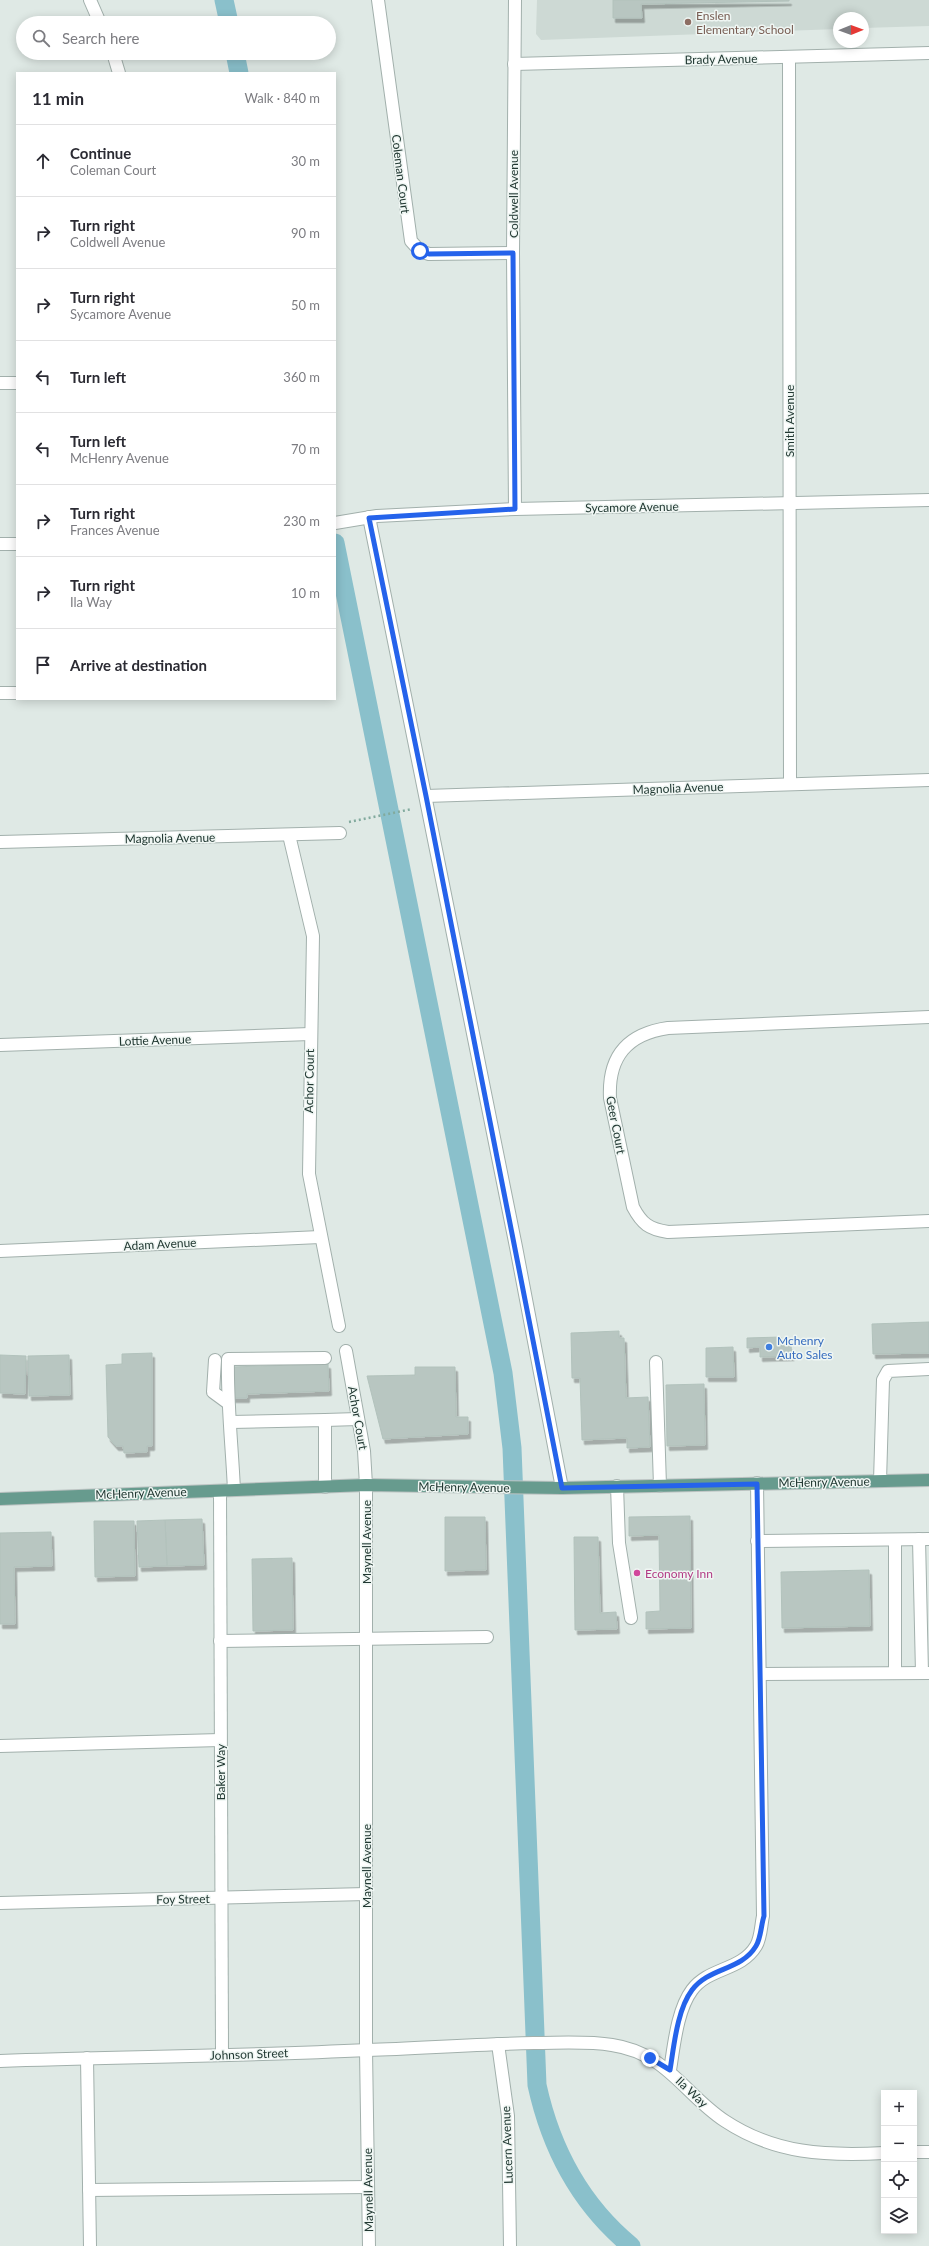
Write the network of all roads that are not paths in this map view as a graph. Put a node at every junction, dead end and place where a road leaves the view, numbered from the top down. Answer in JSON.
{"nodes":[{"id":1,"x":90,"y":0,"type":"edge"},
{"id":2,"x":378,"y":0,"type":"edge"},
{"id":3,"x":515,"y":0,"type":"edge"},
{"id":4,"x":97,"y":16,"type":"edge"},
{"id":5,"x":929,"y":53,"type":"edge"},
{"id":6,"x":789,"y":58,"type":"junction"},
{"id":7,"x":115,"y":60,"type":"edge"},
{"id":8,"x":514,"y":64,"type":"junction"},
{"id":9,"x":119,"y":72,"type":"edge"},
{"id":10,"x":513,"y":253,"type":"junction"},
{"id":11,"x":0,"y":383,"type":"edge"},
{"id":12,"x":16,"y":383,"type":"edge"},
{"id":13,"x":929,"y":500,"type":"edge"},
{"id":14,"x":789,"y":504,"type":"junction"},
{"id":15,"x":515,"y":509,"type":"junction"},
{"id":16,"x":369,"y":518,"type":"junction"},
{"id":17,"x":336,"y":523,"type":"edge"},
{"id":18,"x":0,"y":544,"type":"edge"},
{"id":19,"x":16,"y":544,"type":"edge"},
{"id":20,"x":0,"y":693,"type":"edge"},
{"id":21,"x":16,"y":693,"type":"edge"},
{"id":22,"x":929,"y":780,"type":"edge"},
{"id":23,"x":790,"y":784,"type":"junction"},
{"id":24,"x":426,"y":796,"type":"junction"},
{"id":25,"x":340,"y":833,"type":"dead end"},
{"id":26,"x":289,"y":835,"type":"junction"},
{"id":27,"x":0,"y":842,"type":"edge"},
{"id":28,"x":929,"y":1017,"type":"edge"},
{"id":29,"x":310,"y":1034,"type":"junction"},
{"id":30,"x":0,"y":1046,"type":"edge"},
{"id":31,"x":929,"y":1221,"type":"edge"},
{"id":32,"x":320,"y":1237,"type":"junction"},
{"id":33,"x":0,"y":1251,"type":"edge"},
{"id":34,"x":339,"y":1326,"type":"dead end"},
{"id":35,"x":346,"y":1351,"type":"dead end"},
{"id":36,"x":325,"y":1358,"type":"dead end"},
{"id":37,"x":215,"y":1360,"type":"dead end"},
{"id":38,"x":656,"y":1362,"type":"dead end"},
{"id":39,"x":929,"y":1369,"type":"edge"},
{"id":40,"x":228,"y":1402,"type":"junction"},
{"id":41,"x":358,"y":1419,"type":"junction"},
{"id":42,"x":325,"y":1420,"type":"junction"},
{"id":43,"x":231,"y":1422,"type":"junction"},
{"id":44,"x":929,"y":1480,"type":"edge"},
{"id":45,"x":880,"y":1481,"type":"junction"},
{"id":46,"x":757,"y":1484,"type":"junction"},
{"id":47,"x":366,"y":1485,"type":"junction"},
{"id":48,"x":617,"y":1486,"type":"junction"},
{"id":49,"x":660,"y":1486,"type":"junction"},
{"id":50,"x":325,"y":1487,"type":"junction"},
{"id":51,"x":562,"y":1488,"type":"junction"},
{"id":52,"x":234,"y":1490,"type":"junction"},
{"id":53,"x":220,"y":1491,"type":"junction"},
{"id":54,"x":0,"y":1499,"type":"edge"},
{"id":55,"x":924,"y":1539,"type":"edge"},
{"id":56,"x":895,"y":1540,"type":"junction"},
{"id":57,"x":757,"y":1541,"type":"junction"},
{"id":58,"x":631,"y":1618,"type":"dead end"},
{"id":59,"x":487,"y":1637,"type":"dead end"},
{"id":60,"x":366,"y":1639,"type":"junction"},
{"id":61,"x":220,"y":1641,"type":"junction"},
{"id":62,"x":895,"y":1673,"type":"junction"},
{"id":63,"x":926,"y":1673,"type":"edge"},
{"id":64,"x":760,"y":1674,"type":"junction"},
{"id":65,"x":220,"y":1740,"type":"junction"},
{"id":66,"x":0,"y":1746,"type":"edge"},
{"id":67,"x":366,"y":1894,"type":"junction"},
{"id":68,"x":220,"y":1898,"type":"junction"},
{"id":69,"x":0,"y":1903,"type":"edge"},
{"id":70,"x":498,"y":2044,"type":"junction"},
{"id":71,"x":366,"y":2050,"type":"junction"},
{"id":72,"x":222,"y":2054,"type":"junction"},
{"id":73,"x":87,"y":2058,"type":"junction"},
{"id":74,"x":0,"y":2060,"type":"edge"},
{"id":75,"x":670,"y":2070,"type":"junction"},
{"id":76,"x":917,"y":2152,"type":"edge"},
{"id":77,"x":929,"y":2152,"type":"edge"},
{"id":78,"x":881,"y":2153,"type":"edge"},
{"id":79,"x":368,"y":2187,"type":"junction"},
{"id":80,"x":89,"y":2190,"type":"junction"},
{"id":81,"x":90,"y":2246,"type":"edge"},
{"id":82,"x":369,"y":2246,"type":"edge"},
{"id":83,"x":510,"y":2246,"type":"edge"}],
"edges":[{"from":1,"to":4,"type":"street"},
{"from":2,"to":10,"type":"street","name":"Coleman Court"},
{"from":3,"to":8,"type":"street","name":"Coldwell Avenue"},
{"from":5,"to":6,"type":"street","name":"Brady Avenue"},
{"from":6,"to":8,"type":"street","name":"Brady Avenue"},
{"from":6,"to":14,"type":"street","name":"Smith Avenue"},
{"from":7,"to":9,"type":"street"},
{"from":8,"to":10,"type":"street","name":"Coldwell Avenue"},
{"from":10,"to":15,"type":"street","name":"Coldwell Avenue"},
{"from":11,"to":12,"type":"street"},
{"from":13,"to":14,"type":"street","name":"Sycamore Avenue"},
{"from":14,"to":15,"type":"street","name":"Sycamore Avenue"},
{"from":14,"to":23,"type":"street","name":"Smith Avenue"},
{"from":15,"to":16,"type":"street","name":"Sycamore Avenue"},
{"from":16,"to":17,"type":"street","name":"Sycamore Avenue"},
{"from":16,"to":24,"type":"street"},
{"from":18,"to":19,"type":"street"},
{"from":20,"to":21,"type":"street"},
{"from":22,"to":23,"type":"street","name":"Magnolia Avenue"},
{"from":23,"to":24,"type":"street","name":"Magnolia Avenue"},
{"from":24,"to":51,"type":"street"},
{"from":25,"to":26,"type":"street","name":"Magnolia Avenue"},
{"from":26,"to":27,"type":"street","name":"Magnolia Avenue"},
{"from":26,"to":29,"type":"street","name":"Achor Court"},
{"from":28,"to":31,"type":"street","name":"Geer Court"},
{"from":29,"to":30,"type":"street","name":"Lottie Avenue"},
{"from":29,"to":32,"type":"street","name":"Achor Court"},
{"from":32,"to":33,"type":"street","name":"Adam Avenue"},
{"from":32,"to":34,"type":"street","name":"Achor Court"},
{"from":35,"to":41,"type":"street","name":"Achor Court"},
{"from":36,"to":40,"type":"street"},
{"from":37,"to":40,"type":"street"},
{"from":38,"to":49,"type":"street"},
{"from":39,"to":45,"type":"street"},
{"from":40,"to":43,"type":"street"},
{"from":41,"to":42,"type":"street"},
{"from":41,"to":47,"type":"street","name":"Achor Court"},
{"from":42,"to":43,"type":"street"},
{"from":42,"to":50,"type":"street"},
{"from":43,"to":52,"type":"street"},
{"from":44,"to":45,"type":"main road","name":"McHenry Avenue"},
{"from":45,"to":46,"type":"main road","name":"McHenry Avenue"},
{"from":46,"to":49,"type":"main road","name":"McHenry Avenue"},
{"from":46,"to":57,"type":"street"},
{"from":47,"to":50,"type":"main road","name":"McHenry Avenue"},
{"from":47,"to":51,"type":"main road","name":"McHenry Avenue"},
{"from":47,"to":60,"type":"street","name":"Maynell Avenue"},
{"from":48,"to":49,"type":"main road","name":"McHenry Avenue"},
{"from":48,"to":51,"type":"main road","name":"McHenry Avenue"},
{"from":48,"to":58,"type":"street"},
{"from":50,"to":52,"type":"main road","name":"McHenry Avenue"},
{"from":52,"to":53,"type":"main road","name":"McHenry Avenue"},
{"from":53,"to":54,"type":"main road","name":"McHenry Avenue"},
{"from":53,"to":61,"type":"street","name":"Baker Way"},
{"from":55,"to":56,"type":"street"},
{"from":55,"to":63,"type":"street"},
{"from":56,"to":57,"type":"street"},
{"from":56,"to":62,"type":"street"},
{"from":57,"to":64,"type":"street"},
{"from":59,"to":60,"type":"street"},
{"from":60,"to":61,"type":"street"},
{"from":60,"to":67,"type":"street","name":"Maynell Avenue"},
{"from":61,"to":65,"type":"street","name":"Baker Way"},
{"from":62,"to":63,"type":"street"},
{"from":62,"to":64,"type":"street"},
{"from":64,"to":75,"type":"street"},
{"from":65,"to":66,"type":"street"},
{"from":65,"to":68,"type":"street","name":"Baker Way"},
{"from":67,"to":68,"type":"street","name":"Foy Street"},
{"from":67,"to":71,"type":"street","name":"Maynell Avenue"},
{"from":68,"to":69,"type":"street","name":"Foy Street"},
{"from":68,"to":72,"type":"street","name":"Baker Way"},
{"from":70,"to":71,"type":"street","name":"Johnson Street"},
{"from":70,"to":75,"type":"street","name":"Ila Way"},
{"from":70,"to":83,"type":"street","name":"Lucern Avenue"},
{"from":71,"to":72,"type":"street","name":"Johnson Street"},
{"from":71,"to":79,"type":"street","name":"Maynell Avenue"},
{"from":72,"to":73,"type":"street","name":"Johnson Street"},
{"from":73,"to":74,"type":"street","name":"Johnson Street"},
{"from":73,"to":80,"type":"street"},
{"from":75,"to":78,"type":"street","name":"Ila Way"},
{"from":76,"to":77,"type":"street"},
{"from":79,"to":80,"type":"street"},
{"from":79,"to":82,"type":"street","name":"Maynell Avenue"},
{"from":80,"to":81,"type":"street"}]}
